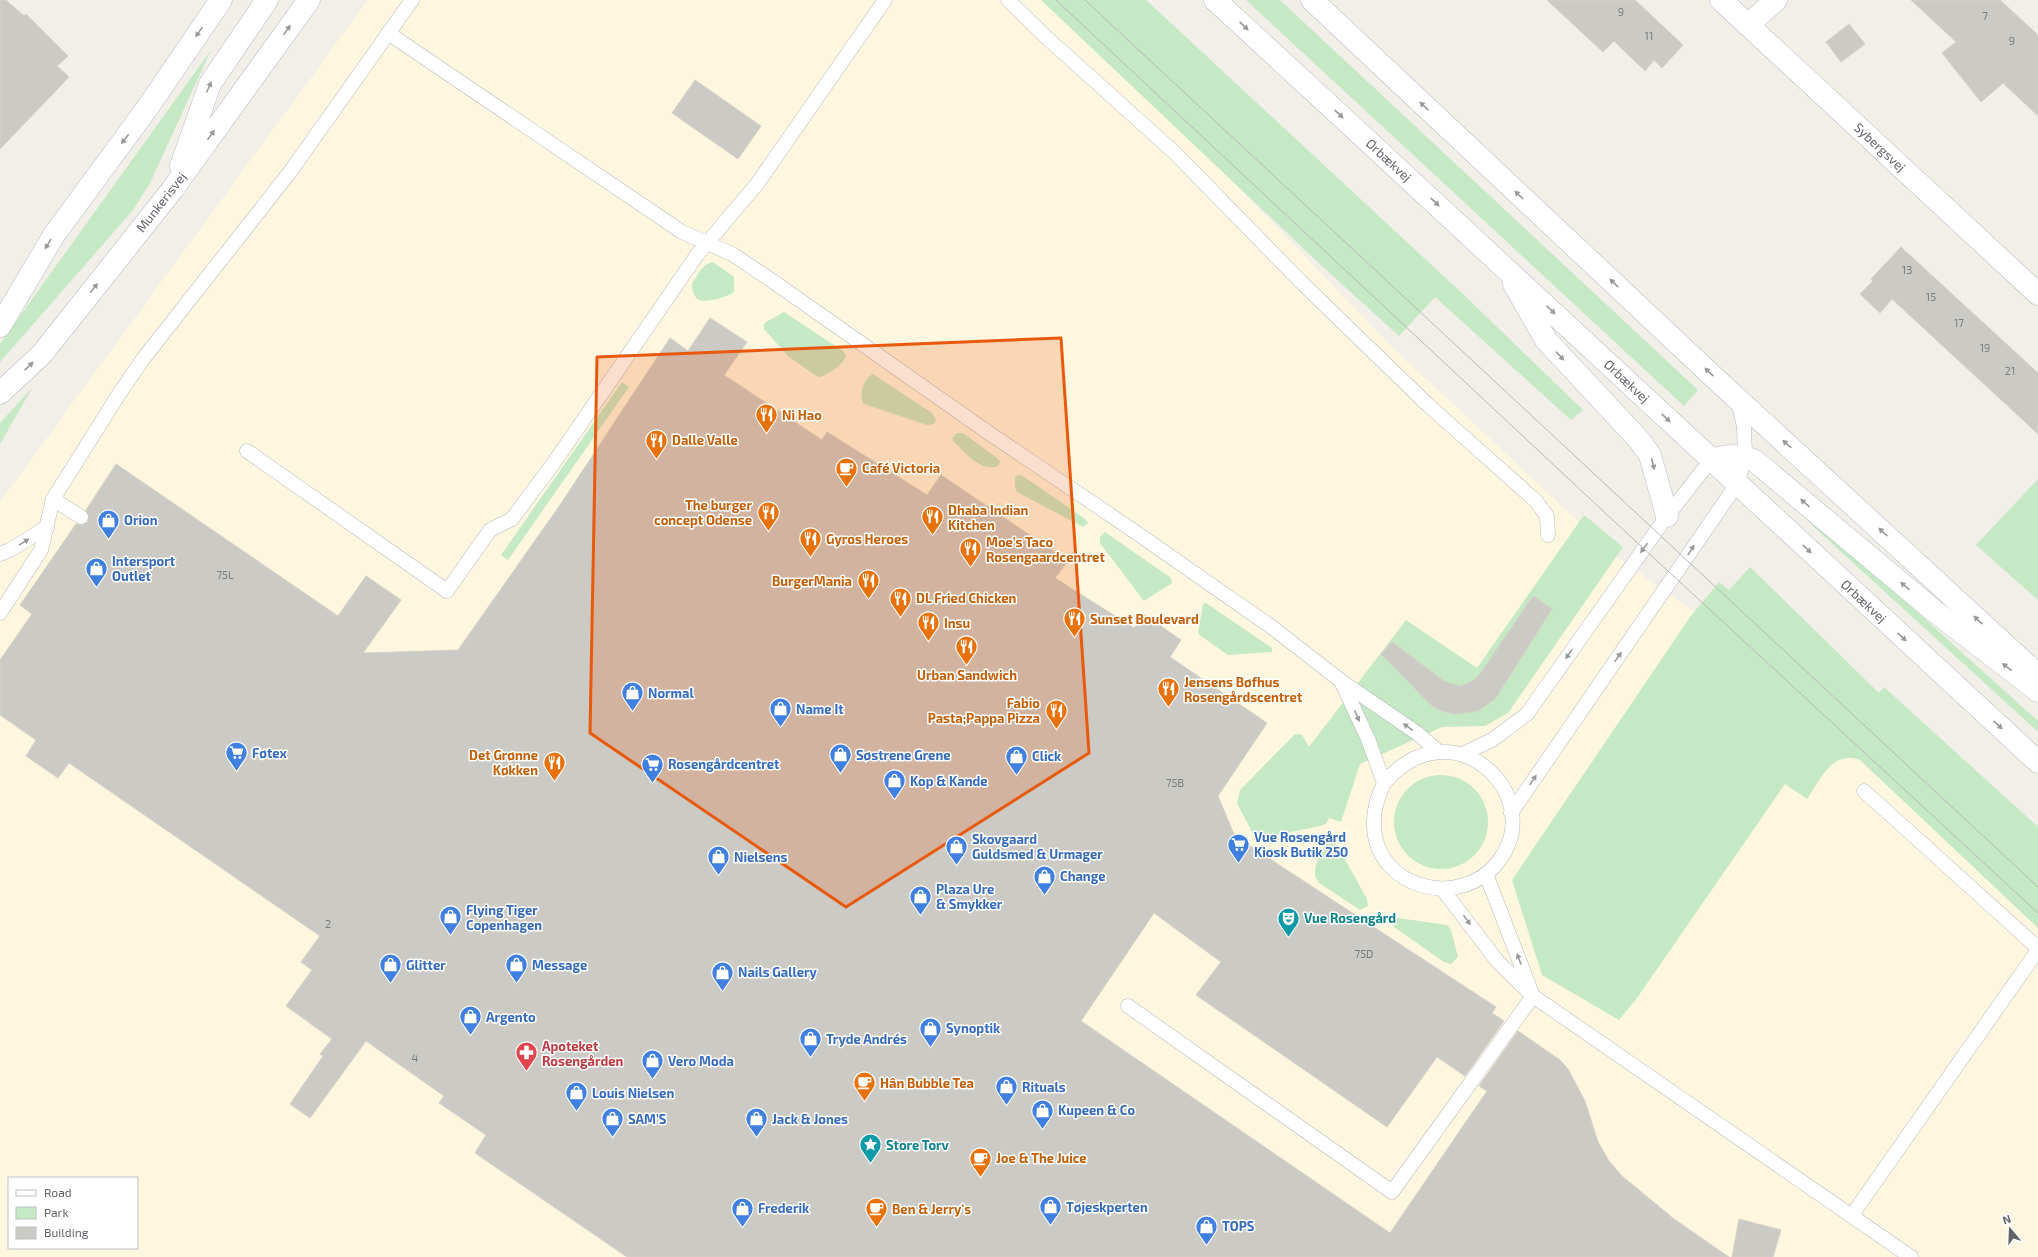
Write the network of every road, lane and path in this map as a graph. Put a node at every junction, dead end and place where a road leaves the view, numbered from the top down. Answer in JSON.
{"nodes":[{"id":1,"x":221,"y":0,"type":"edge"},
{"id":2,"x":267,"y":0,"type":"edge"},
{"id":3,"x":309,"y":0,"type":"edge"},
{"id":4,"x":412,"y":0,"type":"edge"},
{"id":5,"x":885,"y":0,"type":"edge"},
{"id":6,"x":1008,"y":0,"type":"edge"},
{"id":7,"x":1215,"y":0,"type":"edge"},
{"id":8,"x":1312,"y":0,"type":"edge"},
{"id":9,"x":1721,"y":0,"type":"edge"},
{"id":10,"x":1776,"y":0,"type":"edge"},
{"id":11,"x":1748,"y":25,"type":"junction"},
{"id":12,"x":388,"y":33,"type":"junction"},
{"id":13,"x":172,"y":190,"type":"junction"},
{"id":14,"x":708,"y":243,"type":"junction"},
{"id":15,"x":1503,"y":264,"type":"junction"},
{"id":16,"x":2038,"y":294,"type":"edge"},
{"id":17,"x":0,"y":326,"type":"edge"},
{"id":18,"x":0,"y":393,"type":"edge"},
{"id":19,"x":1738,"y":398,"type":"junction"},
{"id":20,"x":247,"y":451,"type":"dead end"},
{"id":21,"x":1745,"y":456,"type":"junction"},
{"id":22,"x":1711,"y":460,"type":"junction"},
{"id":23,"x":1737,"y":484,"type":"junction"},
{"id":24,"x":53,"y":499,"type":"junction"},
{"id":25,"x":1667,"y":516,"type":"junction"},
{"id":26,"x":81,"y":517,"type":"dead end"},
{"id":27,"x":47,"y":527,"type":"junction"},
{"id":28,"x":1548,"y":535,"type":"dead end"},
{"id":29,"x":0,"y":554,"type":"edge"},
{"id":30,"x":0,"y":613,"type":"edge"},
{"id":31,"x":2038,"y":675,"type":"edge"},
{"id":32,"x":1341,"y":680,"type":"junction"},
{"id":33,"x":2038,"y":691,"type":"edge"},
{"id":34,"x":1439,"y":752,"type":"junction"},
{"id":35,"x":1463,"y":754,"type":"junction"},
{"id":36,"x":2038,"y":762,"type":"edge"},
{"id":37,"x":1384,"y":782,"type":"junction"},
{"id":38,"x":1864,"y":791,"type":"dead end"},
{"id":39,"x":1511,"y":812,"type":"junction"},
{"id":40,"x":1486,"y":874,"type":"junction"},
{"id":41,"x":1443,"y":890,"type":"junction"},
{"id":42,"x":2038,"y":949,"type":"edge"},
{"id":43,"x":1533,"y":996,"type":"junction"},
{"id":44,"x":1128,"y":1006,"type":"dead end"},
{"id":45,"x":1852,"y":1215,"type":"junction"},
{"id":46,"x":1911,"y":1257,"type":"edge"}],
"edges":[{"from":1,"to":17,"type":"main road","one_way":true},
{"from":13,"to":2,"type":"main road","one_way":true},
{"from":13,"to":3,"type":"main road","name":"Munkerisvej","one_way":true},
{"from":4,"to":12,"type":"lane"},
{"from":5,"to":14,"type":"lane"},
{"from":6,"to":28,"type":"lane"},
{"from":7,"to":15,"type":"main road","name":"Ørbækvej","one_way":true},
{"from":19,"to":8,"type":"main road","one_way":true},
{"from":9,"to":11,"type":"main road","name":"Sybergsvej"},
{"from":10,"to":11,"type":"main road"},
{"from":11,"to":16,"type":"main road","name":"Sybergsvej"},
{"from":12,"to":14,"type":"lane"},
{"from":12,"to":24,"type":"lane"},
{"from":18,"to":13,"type":"main road","name":"Munkerisvej","one_way":true},
{"from":14,"to":20,"type":"lane"},
{"from":14,"to":32,"type":"lane"},
{"from":15,"to":22,"type":"main road","name":"Ørbækvej","one_way":true},
{"from":15,"to":25,"type":"main road","one_way":true},
{"from":19,"to":21,"type":"lane"},
{"from":31,"to":19,"type":"main road","one_way":true},
{"from":21,"to":22,"type":"main road"},
{"from":21,"to":23,"type":"lane"},
{"from":33,"to":21,"type":"main road","one_way":true},
{"from":22,"to":23,"type":"main road","name":"Ørbækvej"},
{"from":22,"to":25,"type":"lane"},
{"from":23,"to":36,"type":"main road","name":"Ørbækvej","one_way":true},
{"from":39,"to":23,"type":"lane","one_way":true},
{"from":24,"to":26,"type":"lane"},
{"from":24,"to":27,"type":"lane"},
{"from":25,"to":35,"type":"lane","one_way":true},
{"from":29,"to":27,"type":"lane","one_way":true},
{"from":27,"to":30,"type":"lane"},
{"from":34,"to":32,"type":"lane","one_way":true},
{"from":32,"to":37,"type":"lane","one_way":true},
{"from":34,"to":35,"type":"lane"},
{"from":34,"to":37,"type":"lane"},
{"from":35,"to":39,"type":"lane"},
{"from":37,"to":41,"type":"lane"},
{"from":38,"to":42,"type":"lane"},
{"from":39,"to":40,"type":"lane"},
{"from":40,"to":41,"type":"lane"},
{"from":43,"to":40,"type":"lane","one_way":true},
{"from":41,"to":43,"type":"lane","one_way":true},
{"from":42,"to":45,"type":"lane"},
{"from":43,"to":44,"type":"lane"},
{"from":43,"to":45,"type":"lane"},
{"from":45,"to":46,"type":"lane"}]}
